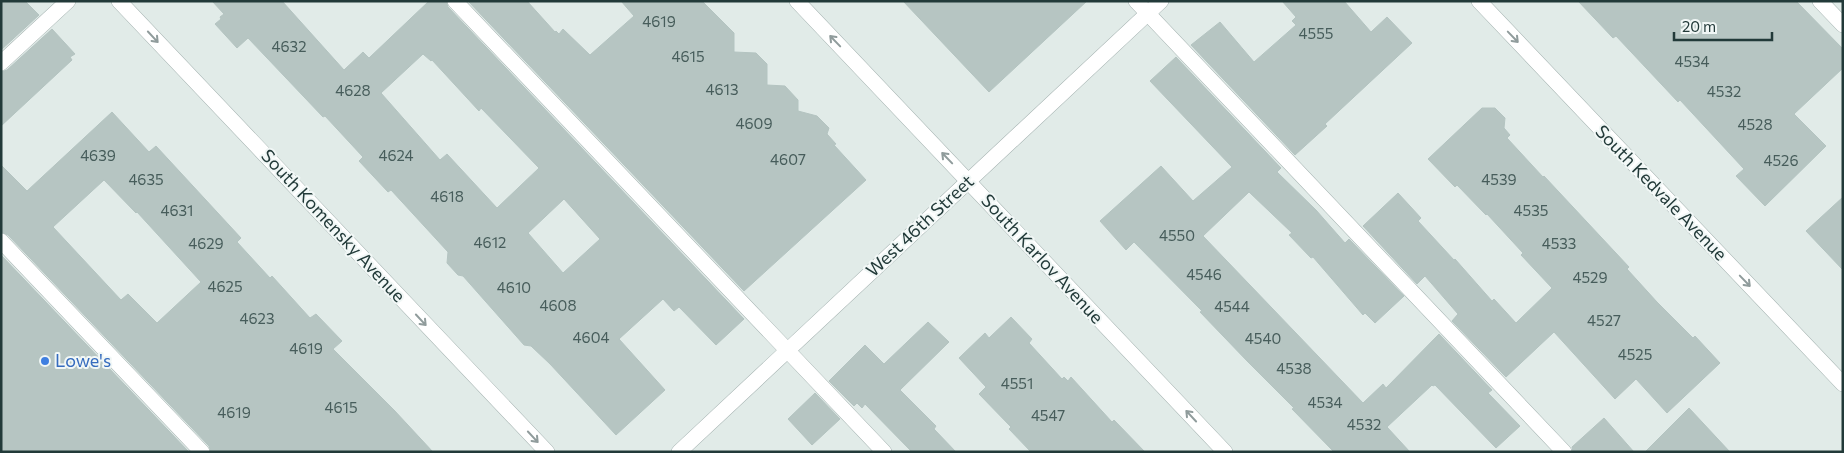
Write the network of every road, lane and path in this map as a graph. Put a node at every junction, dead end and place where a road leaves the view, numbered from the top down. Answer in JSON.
{"nodes":[{"id":1,"x":68,"y":1,"type":"edge"},
{"id":2,"x":120,"y":1,"type":"edge"},
{"id":3,"x":455,"y":1,"type":"edge"},
{"id":4,"x":797,"y":1,"type":"edge"},
{"id":5,"x":1136,"y":1,"type":"edge"},
{"id":6,"x":1161,"y":1,"type":"edge"},
{"id":7,"x":1479,"y":1,"type":"edge"},
{"id":8,"x":1820,"y":1,"type":"edge"},
{"id":9,"x":1148,"y":14,"type":"junction"},
{"id":10,"x":1843,"y":25,"type":"edge"},
{"id":11,"x":1,"y":63,"type":"edge"},
{"id":12,"x":969,"y":181,"type":"junction"},
{"id":13,"x":1,"y":241,"type":"edge"},
{"id":14,"x":787,"y":350,"type":"junction"},
{"id":15,"x":1843,"y":384,"type":"edge"},
{"id":16,"x":202,"y":452,"type":"edge"},
{"id":17,"x":547,"y":452,"type":"edge"},
{"id":18,"x":679,"y":452,"type":"edge"},
{"id":19,"x":884,"y":452,"type":"edge"},
{"id":20,"x":1225,"y":452,"type":"edge"},
{"id":21,"x":1564,"y":452,"type":"edge"}],
"edges":[{"from":1,"to":11,"type":"street"},
{"from":2,"to":17,"type":"street","name":"South Komensky Avenue","one_way":true},
{"from":3,"to":14,"type":"street"},
{"from":12,"to":4,"type":"street","name":"South Karlov Avenue","one_way":true},
{"from":5,"to":9,"type":"street"},
{"from":6,"to":9,"type":"street","name":"West 46th Street"},
{"from":7,"to":15,"type":"street","name":"South Kedvale Avenue","one_way":true},
{"from":8,"to":10,"type":"street"},
{"from":9,"to":12,"type":"street","name":"West 46th Street"},
{"from":9,"to":21,"type":"street"},
{"from":12,"to":14,"type":"street","name":"West 46th Street"},
{"from":20,"to":12,"type":"street","name":"South Karlov Avenue","one_way":true},
{"from":13,"to":16,"type":"street"},
{"from":14,"to":18,"type":"street","name":"West 46th Street"},
{"from":14,"to":19,"type":"street"}]}
